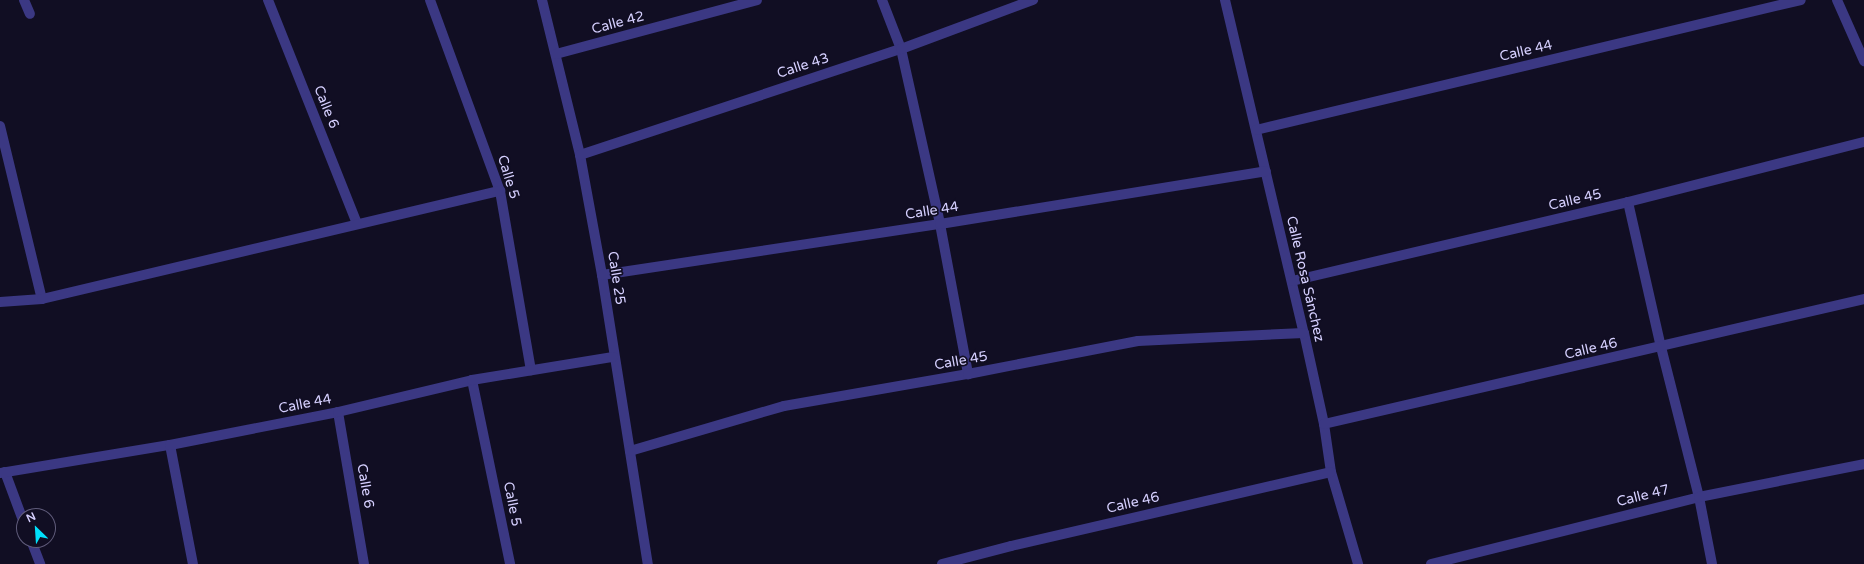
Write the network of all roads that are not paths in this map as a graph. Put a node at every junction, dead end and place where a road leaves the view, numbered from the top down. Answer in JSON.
{"nodes":[{"id":1,"x":24,"y":0,"type":"edge"},
{"id":2,"x":268,"y":0,"type":"edge"},
{"id":3,"x":430,"y":0,"type":"edge"},
{"id":4,"x":542,"y":0,"type":"edge"},
{"id":5,"x":757,"y":0,"type":"edge"},
{"id":6,"x":882,"y":0,"type":"edge"},
{"id":7,"x":1033,"y":0,"type":"edge"},
{"id":8,"x":1225,"y":0,"type":"edge"},
{"id":9,"x":1801,"y":0,"type":"edge"},
{"id":10,"x":1836,"y":0,"type":"edge"},
{"id":11,"x":30,"y":14,"type":"dead end"},
{"id":12,"x":901,"y":49,"type":"junction"},
{"id":13,"x":556,"y":54,"type":"junction"},
{"id":14,"x":1864,"y":61,"type":"edge"},
{"id":15,"x":0,"y":126,"type":"edge"},
{"id":16,"x":1256,"y":130,"type":"junction"},
{"id":17,"x":1864,"y":142,"type":"edge"},
{"id":18,"x":580,"y":155,"type":"junction"},
{"id":19,"x":1266,"y":171,"type":"junction"},
{"id":20,"x":500,"y":191,"type":"junction"},
{"id":21,"x":1628,"y":202,"type":"junction"},
{"id":22,"x":357,"y":224,"type":"junction"},
{"id":23,"x":940,"y":224,"type":"junction"},
{"id":24,"x":602,"y":275,"type":"junction"},
{"id":25,"x":1292,"y":281,"type":"junction"},
{"id":26,"x":42,"y":299,"type":"junction"},
{"id":27,"x":1864,"y":299,"type":"edge"},
{"id":28,"x":0,"y":302,"type":"edge"},
{"id":29,"x":1304,"y":333,"type":"junction"},
{"id":30,"x":1661,"y":347,"type":"junction"},
{"id":31,"x":614,"y":357,"type":"junction"},
{"id":32,"x":531,"y":370,"type":"junction"},
{"id":33,"x":968,"y":374,"type":"junction"},
{"id":34,"x":472,"y":380,"type":"junction"},
{"id":35,"x":338,"y":412,"type":"junction"},
{"id":36,"x":1324,"y":424,"type":"junction"},
{"id":37,"x":170,"y":445,"type":"junction"},
{"id":38,"x":630,"y":451,"type":"junction"},
{"id":39,"x":1864,"y":464,"type":"edge"},
{"id":40,"x":2,"y":472,"type":"edge"},
{"id":41,"x":1331,"y":472,"type":"junction"},
{"id":42,"x":1699,"y":496,"type":"junction"},
{"id":43,"x":18,"y":508,"type":"edge"},
{"id":44,"x":34,"y":548,"type":"edge"},
{"id":45,"x":40,"y":564,"type":"edge"},
{"id":46,"x":193,"y":564,"type":"edge"},
{"id":47,"x":364,"y":564,"type":"edge"},
{"id":48,"x":510,"y":564,"type":"edge"},
{"id":49,"x":648,"y":564,"type":"edge"},
{"id":50,"x":942,"y":564,"type":"edge"},
{"id":51,"x":1358,"y":564,"type":"edge"},
{"id":52,"x":1431,"y":564,"type":"edge"},
{"id":53,"x":1712,"y":564,"type":"edge"}],
"edges":[{"from":1,"to":11,"type":"street"},
{"from":2,"to":22,"type":"street","name":"Calle 6"},
{"from":3,"to":20,"type":"street","name":"Calle 5"},
{"from":4,"to":13,"type":"street","name":"Calle 25"},
{"from":5,"to":13,"type":"street","name":"Calle 42"},
{"from":6,"to":12,"type":"street"},
{"from":7,"to":12,"type":"street","name":"Calle 43"},
{"from":8,"to":16,"type":"street","name":"Calle Rosa Sánchez"},
{"from":9,"to":16,"type":"street","name":"Calle 44"},
{"from":10,"to":14,"type":"street"},
{"from":12,"to":18,"type":"street","name":"Calle 43"},
{"from":12,"to":23,"type":"street"},
{"from":13,"to":18,"type":"street","name":"Calle 25"},
{"from":15,"to":26,"type":"street"},
{"from":16,"to":19,"type":"street","name":"Calle Rosa Sánchez"},
{"from":17,"to":21,"type":"street","name":"Calle 45"},
{"from":18,"to":24,"type":"street","name":"Calle 25"},
{"from":19,"to":23,"type":"street","name":"Calle 44"},
{"from":19,"to":25,"type":"street","name":"Calle Rosa Sánchez"},
{"from":20,"to":22,"type":"street"},
{"from":20,"to":32,"type":"street","name":"Calle 5"},
{"from":21,"to":25,"type":"street","name":"Calle 45"},
{"from":21,"to":30,"type":"street"},
{"from":22,"to":26,"type":"street"},
{"from":23,"to":24,"type":"street","name":"Calle 44"},
{"from":23,"to":33,"type":"street"},
{"from":24,"to":31,"type":"street","name":"Calle 25"},
{"from":25,"to":29,"type":"street","name":"Calle Rosa Sánchez"},
{"from":26,"to":28,"type":"street"},
{"from":27,"to":30,"type":"street","name":"Calle 46"},
{"from":29,"to":33,"type":"street","name":"Calle 45"},
{"from":29,"to":36,"type":"street","name":"Calle Rosa Sánchez"},
{"from":30,"to":36,"type":"street","name":"Calle 46"},
{"from":30,"to":42,"type":"street"},
{"from":31,"to":32,"type":"street","name":"Calle 44"},
{"from":31,"to":38,"type":"street","name":"Calle 25"},
{"from":32,"to":34,"type":"street","name":"Calle 44"},
{"from":33,"to":38,"type":"street","name":"Calle 45"},
{"from":34,"to":35,"type":"street","name":"Calle 44"},
{"from":34,"to":48,"type":"street","name":"Calle 5"},
{"from":35,"to":37,"type":"street","name":"Calle 44"},
{"from":35,"to":47,"type":"street","name":"Calle 6"},
{"from":36,"to":41,"type":"street","name":"Calle Rosa Sánchez"},
{"from":37,"to":40,"type":"street","name":"Calle 44"},
{"from":37,"to":46,"type":"street"},
{"from":38,"to":49,"type":"street","name":"Calle 25"},
{"from":39,"to":42,"type":"street","name":"Calle 47"},
{"from":40,"to":43,"type":"street"},
{"from":41,"to":50,"type":"street","name":"Calle 46"},
{"from":41,"to":51,"type":"street","name":"Calle Rosa Sánchez"},
{"from":42,"to":52,"type":"street","name":"Calle 47"},
{"from":42,"to":53,"type":"street"},
{"from":44,"to":45,"type":"street"}]}
